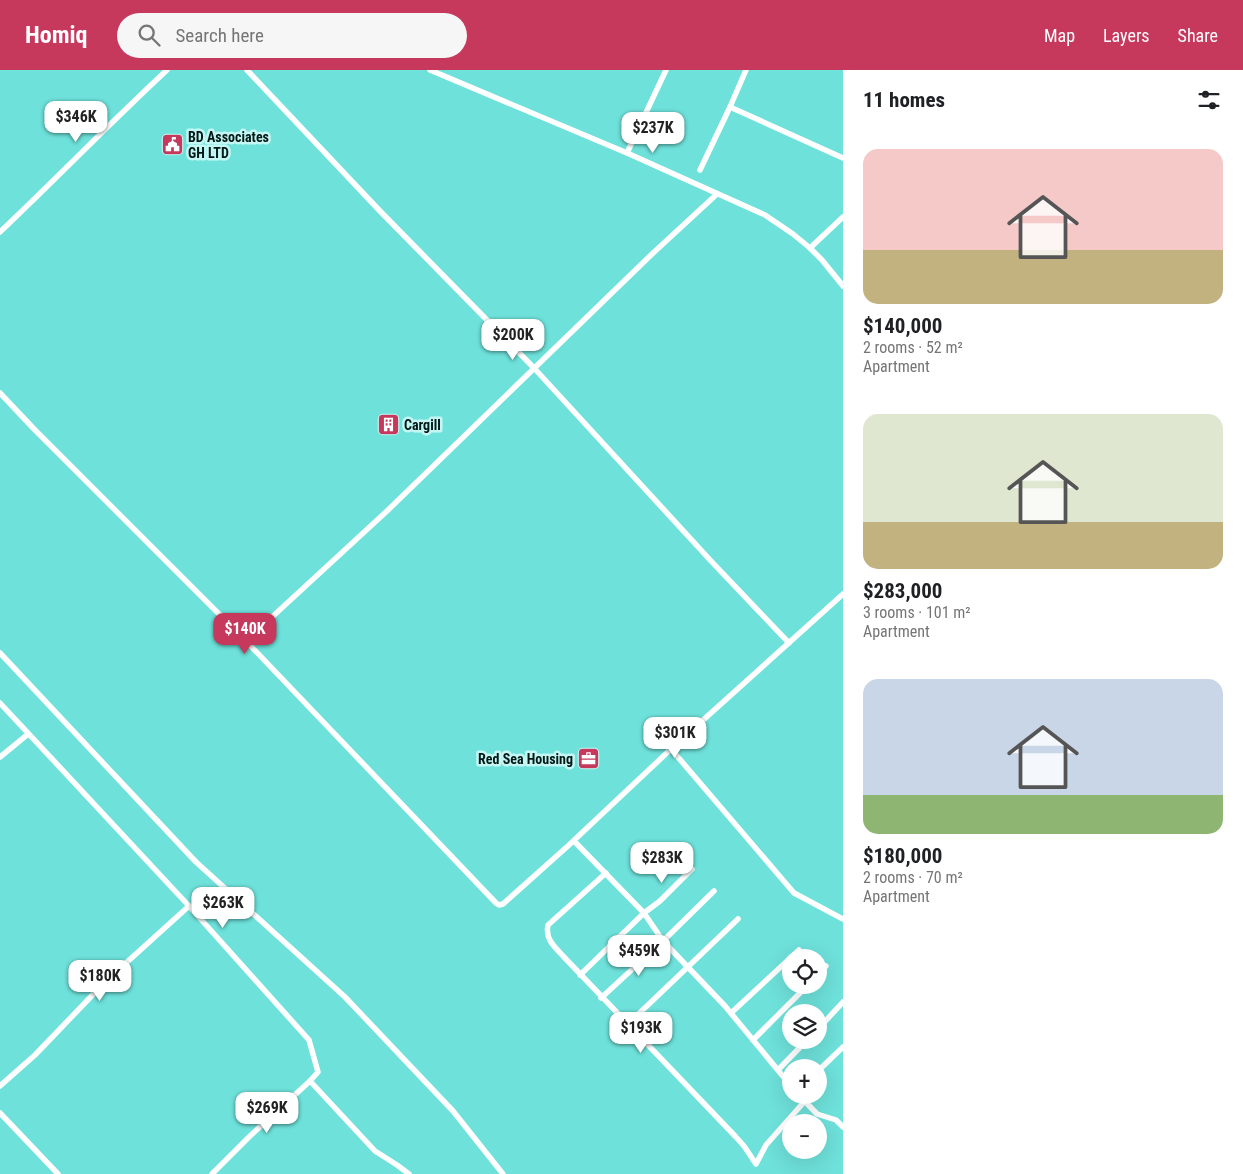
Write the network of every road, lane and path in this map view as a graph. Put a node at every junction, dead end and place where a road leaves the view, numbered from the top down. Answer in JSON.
{"nodes":[{"id":1,"x":167,"y":70,"type":"edge"},
{"id":2,"x":247,"y":70,"type":"edge"},
{"id":3,"x":430,"y":70,"type":"edge"},
{"id":4,"x":666,"y":70,"type":"edge"},
{"id":5,"x":746,"y":70,"type":"edge"},
{"id":6,"x":730,"y":107,"type":"junction"},
{"id":7,"x":627,"y":153,"type":"junction"},
{"id":8,"x":843,"y":158,"type":"edge"},
{"id":9,"x":700,"y":170,"type":"dead end"},
{"id":10,"x":717,"y":194,"type":"junction"},
{"id":11,"x":843,"y":217,"type":"edge"},
{"id":12,"x":0,"y":232,"type":"edge"},
{"id":13,"x":810,"y":248,"type":"junction"},
{"id":14,"x":843,"y":286,"type":"edge"},
{"id":15,"x":534,"y":368,"type":"junction"},
{"id":16,"x":0,"y":393,"type":"edge"},
{"id":17,"x":843,"y":594,"type":"edge"},
{"id":18,"x":246,"y":641,"type":"junction"},
{"id":19,"x":789,"y":643,"type":"junction"},
{"id":20,"x":0,"y":654,"type":"edge"},
{"id":21,"x":0,"y":703,"type":"edge"},
{"id":22,"x":28,"y":734,"type":"junction"},
{"id":23,"x":671,"y":749,"type":"junction"},
{"id":24,"x":0,"y":757,"type":"edge"},
{"id":25,"x":574,"y":841,"type":"junction"},
{"id":26,"x":692,"y":869,"type":"dead end"},
{"id":27,"x":606,"y":873,"type":"junction"},
{"id":28,"x":714,"y":891,"type":"dead end"},
{"id":29,"x":189,"y":906,"type":"junction"},
{"id":30,"x":644,"y":913,"type":"junction"},
{"id":31,"x":738,"y":919,"type":"dead end"},
{"id":32,"x":843,"y":919,"type":"edge"},
{"id":33,"x":663,"y":941,"type":"junction"},
{"id":34,"x":782,"y":966,"type":"edge"},
{"id":35,"x":687,"y":967,"type":"junction"},
{"id":36,"x":580,"y":975,"type":"junction"},
{"id":37,"x":799,"y":994,"type":"edge"},
{"id":38,"x":601,"y":998,"type":"junction"},
{"id":39,"x":843,"y":1002,"type":"edge"},
{"id":40,"x":731,"y":1013,"type":"junction"},
{"id":41,"x":827,"y":1019,"type":"edge"},
{"id":42,"x":627,"y":1025,"type":"junction"},
{"id":43,"x":753,"y":1040,"type":"junction"},
{"id":44,"x":843,"y":1047,"type":"edge"},
{"id":45,"x":798,"y":1049,"type":"edge"},
{"id":46,"x":827,"y":1062,"type":"edge"},
{"id":47,"x":778,"y":1070,"type":"junction"},
{"id":48,"x":782,"y":1075,"type":"edge"},
{"id":49,"x":310,"y":1081,"type":"junction"},
{"id":50,"x":0,"y":1086,"type":"edge"},
{"id":51,"x":802,"y":1104,"type":"edge"},
{"id":52,"x":806,"y":1104,"type":"edge"},
{"id":53,"x":0,"y":1113,"type":"edge"},
{"id":54,"x":843,"y":1127,"type":"edge"},
{"id":55,"x":58,"y":1174,"type":"edge"},
{"id":56,"x":212,"y":1174,"type":"edge"},
{"id":57,"x":408,"y":1174,"type":"edge"},
{"id":58,"x":503,"y":1174,"type":"edge"}],
"edges":[{"from":1,"to":12,"type":"street"},
{"from":2,"to":15,"type":"street"},
{"from":3,"to":7,"type":"street"},
{"from":4,"to":7,"type":"street"},
{"from":5,"to":6,"type":"street"},
{"from":6,"to":8,"type":"street"},
{"from":6,"to":9,"type":"street"},
{"from":7,"to":10,"type":"street"},
{"from":10,"to":13,"type":"street"},
{"from":10,"to":15,"type":"street"},
{"from":11,"to":13,"type":"street"},
{"from":13,"to":14,"type":"street"},
{"from":15,"to":18,"type":"street"},
{"from":15,"to":19,"type":"street"},
{"from":16,"to":18,"type":"street"},
{"from":17,"to":19,"type":"street"},
{"from":18,"to":25,"type":"street"},
{"from":19,"to":23,"type":"street"},
{"from":20,"to":58,"type":"street"},
{"from":21,"to":22,"type":"street"},
{"from":22,"to":24,"type":"street"},
{"from":22,"to":29,"type":"street"},
{"from":23,"to":25,"type":"street"},
{"from":23,"to":32,"type":"street"},
{"from":25,"to":27,"type":"street"},
{"from":26,"to":30,"type":"street"},
{"from":27,"to":30,"type":"street"},
{"from":27,"to":36,"type":"street"},
{"from":28,"to":33,"type":"street"},
{"from":29,"to":49,"type":"street"},
{"from":29,"to":50,"type":"street"},
{"from":30,"to":33,"type":"street"},
{"from":30,"to":36,"type":"street"},
{"from":31,"to":35,"type":"street"},
{"from":33,"to":35,"type":"street"},
{"from":33,"to":38,"type":"street"},
{"from":34,"to":40,"type":"street"},
{"from":35,"to":40,"type":"street"},
{"from":35,"to":42,"type":"street"},
{"from":36,"to":38,"type":"street"},
{"from":37,"to":43,"type":"street"},
{"from":38,"to":42,"type":"street"},
{"from":39,"to":41,"type":"street"},
{"from":40,"to":43,"type":"street"},
{"from":42,"to":51,"type":"street"},
{"from":43,"to":47,"type":"street"},
{"from":44,"to":46,"type":"street"},
{"from":45,"to":47,"type":"street"},
{"from":47,"to":48,"type":"street"},
{"from":49,"to":56,"type":"street"},
{"from":49,"to":57,"type":"street"},
{"from":52,"to":54,"type":"street"},
{"from":53,"to":55,"type":"street"}]}
